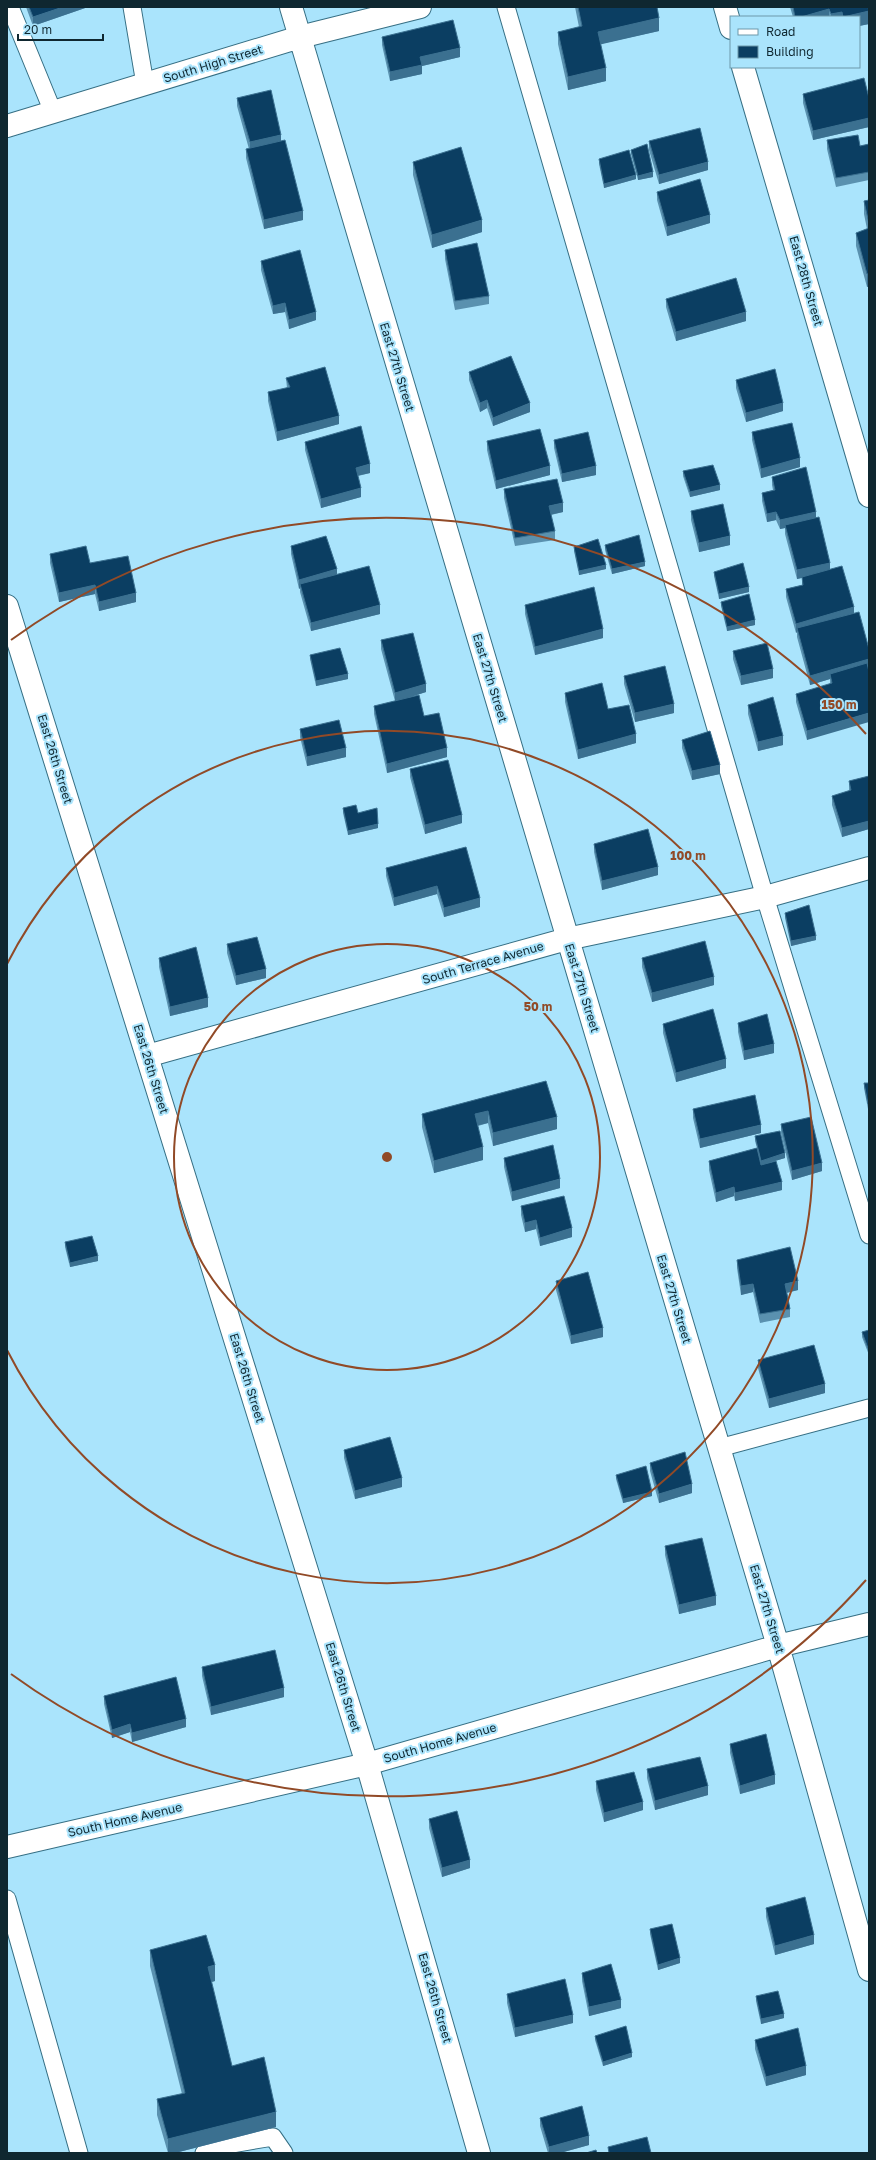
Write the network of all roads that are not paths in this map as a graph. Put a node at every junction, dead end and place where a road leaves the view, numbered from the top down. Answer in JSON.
{"nodes":[{"id":1,"x":10,"y":7,"type":"edge"},
{"id":2,"x":132,"y":7,"type":"edge"},
{"id":3,"x":291,"y":7,"type":"edge"},
{"id":4,"x":420,"y":7,"type":"edge"},
{"id":5,"x":506,"y":7,"type":"edge"},
{"id":6,"x":725,"y":7,"type":"edge"},
{"id":7,"x":730,"y":24,"type":"edge"},
{"id":8,"x":300,"y":37,"type":"junction"},
{"id":9,"x":743,"y":68,"type":"edge"},
{"id":10,"x":145,"y":84,"type":"junction"},
{"id":11,"x":53,"y":112,"type":"junction"},
{"id":12,"x":7,"y":126,"type":"edge"},
{"id":13,"x":869,"y":496,"type":"edge"},
{"id":14,"x":7,"y":606,"type":"edge"},
{"id":15,"x":869,"y":868,"type":"edge"},
{"id":16,"x":765,"y":897,"type":"junction"},
{"id":17,"x":567,"y":939,"type":"junction"},
{"id":18,"x":147,"y":1056,"type":"junction"},
{"id":19,"x":869,"y":1234,"type":"edge"},
{"id":20,"x":869,"y":1408,"type":"edge"},
{"id":21,"x":719,"y":1448,"type":"junction"},
{"id":22,"x":869,"y":1624,"type":"edge"},
{"id":23,"x":778,"y":1646,"type":"junction"},
{"id":24,"x":367,"y":1764,"type":"junction"},
{"id":25,"x":7,"y":1847,"type":"edge"},
{"id":26,"x":7,"y":1899,"type":"edge"},
{"id":27,"x":867,"y":1960,"type":"edge"},
{"id":28,"x":80,"y":2153,"type":"edge"},
{"id":29,"x":204,"y":2153,"type":"edge"},
{"id":30,"x":284,"y":2153,"type":"edge"},
{"id":31,"x":479,"y":2153,"type":"edge"}],
"edges":[{"from":1,"to":11,"type":"lane"},
{"from":2,"to":10,"type":"lane"},
{"from":3,"to":8,"type":"street","name":"East 27th Street"},
{"from":4,"to":8,"type":"street","name":"South High Street"},
{"from":5,"to":16,"type":"lane"},
{"from":6,"to":7,"type":"street"},
{"from":8,"to":10,"type":"street","name":"South High Street"},
{"from":8,"to":17,"type":"street","name":"East 27th Street"},
{"from":9,"to":13,"type":"street","name":"East 28th Street"},
{"from":10,"to":11,"type":"street","name":"South High Street"},
{"from":11,"to":12,"type":"street","name":"South High Street"},
{"from":14,"to":18,"type":"street","name":"East 26th Street"},
{"from":15,"to":16,"type":"street","name":"South Terrace Avenue"},
{"from":16,"to":17,"type":"street","name":"South Terrace Avenue"},
{"from":16,"to":19,"type":"lane"},
{"from":17,"to":18,"type":"street","name":"South Terrace Avenue"},
{"from":17,"to":21,"type":"street","name":"East 27th Street"},
{"from":18,"to":24,"type":"street","name":"East 26th Street"},
{"from":20,"to":21,"type":"lane"},
{"from":21,"to":23,"type":"street","name":"East 27th Street"},
{"from":22,"to":23,"type":"street","name":"South Home Avenue"},
{"from":23,"to":24,"type":"street","name":"South Home Avenue"},
{"from":23,"to":27,"type":"street","name":"East 27th Street"},
{"from":24,"to":25,"type":"street","name":"South Home Avenue"},
{"from":24,"to":31,"type":"street","name":"East 26th Street"},
{"from":26,"to":28,"type":"lane"},
{"from":29,"to":30,"type":"lane"}]}
